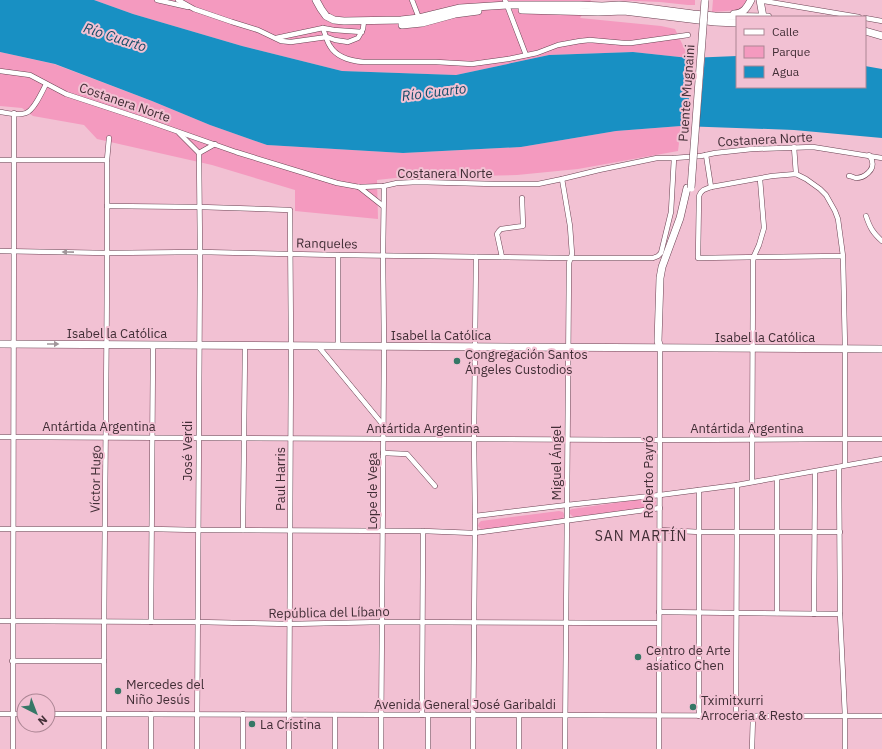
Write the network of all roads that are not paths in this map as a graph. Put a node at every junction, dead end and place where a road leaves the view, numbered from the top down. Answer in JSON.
{"nodes":[{"id":1,"x":157,"y":0,"type":"edge"},
{"id":2,"x":178,"y":0,"type":"edge"},
{"id":3,"x":312,"y":0,"type":"edge"},
{"id":4,"x":316,"y":0,"type":"edge"},
{"id":5,"x":412,"y":0,"type":"edge"},
{"id":6,"x":700,"y":0,"type":"edge"},
{"id":7,"x":705,"y":0,"type":"edge"},
{"id":8,"x":751,"y":0,"type":"edge"},
{"id":9,"x":755,"y":0,"type":"edge"},
{"id":10,"x":760,"y":0,"type":"edge"},
{"id":11,"x":764,"y":0,"type":"edge"},
{"id":12,"x":507,"y":5,"type":"edge"},
{"id":13,"x":600,"y":5,"type":"edge"},
{"id":14,"x":194,"y":8,"type":"junction"},
{"id":15,"x":715,"y":16,"type":"junction"},
{"id":16,"x":756,"y":16,"type":"edge"},
{"id":17,"x":763,"y":16,"type":"edge"},
{"id":18,"x":853,"y":16,"type":"edge"},
{"id":19,"x":736,"y":17,"type":"edge"},
{"id":20,"x":419,"y":18,"type":"junction"},
{"id":21,"x":866,"y":18,"type":"edge"},
{"id":22,"x":882,"y":21,"type":"edge"},
{"id":23,"x":736,"y":23,"type":"edge"},
{"id":24,"x":363,"y":26,"type":"junction"},
{"id":25,"x":866,"y":27,"type":"edge"},
{"id":26,"x":323,"y":28,"type":"junction"},
{"id":27,"x":866,"y":31,"type":"edge"},
{"id":28,"x":882,"y":31,"type":"edge"},
{"id":29,"x":688,"y":35,"type":"dead end"},
{"id":30,"x":882,"y":36,"type":"edge"},
{"id":31,"x":327,"y":37,"type":"junction"},
{"id":32,"x":276,"y":38,"type":"junction"},
{"id":33,"x":526,"y":56,"type":"junction"},
{"id":34,"x":0,"y":71,"type":"edge"},
{"id":35,"x":46,"y":84,"type":"junction"},
{"id":36,"x":0,"y":112,"type":"edge"},
{"id":37,"x":14,"y":113,"type":"junction"},
{"id":38,"x":178,"y":132,"type":"junction"},
{"id":39,"x":109,"y":138,"type":"dead end"},
{"id":40,"x":215,"y":144,"type":"junction"},
{"id":41,"x":794,"y":147,"type":"junction"},
{"id":42,"x":200,"y":153,"type":"junction"},
{"id":43,"x":706,"y":155,"type":"junction"},
{"id":44,"x":869,"y":156,"type":"junction"},
{"id":45,"x":674,"y":158,"type":"junction"},
{"id":46,"x":882,"y":158,"type":"edge"},
{"id":47,"x":0,"y":160,"type":"edge"},
{"id":48,"x":15,"y":160,"type":"junction"},
{"id":49,"x":107,"y":160,"type":"junction"},
{"id":50,"x":796,"y":174,"type":"junction"},
{"id":51,"x":850,"y":176,"type":"dead end"},
{"id":52,"x":760,"y":178,"type":"junction"},
{"id":53,"x":562,"y":179,"type":"junction"},
{"id":54,"x":384,"y":186,"type":"junction"},
{"id":55,"x":360,"y":187,"type":"junction"},
{"id":56,"x":711,"y":187,"type":"junction"},
{"id":57,"x":689,"y":188,"type":"junction"},
{"id":58,"x":522,"y":198,"type":"dead end"},
{"id":59,"x":107,"y":206,"type":"junction"},
{"id":60,"x":384,"y":206,"type":"junction"},
{"id":61,"x":200,"y":207,"type":"junction"},
{"id":62,"x":866,"y":216,"type":"dead end"},
{"id":63,"x":882,"y":241,"type":"edge"},
{"id":64,"x":0,"y":251,"type":"edge"},
{"id":65,"x":14,"y":252,"type":"junction"},
{"id":66,"x":200,"y":252,"type":"junction"},
{"id":67,"x":107,"y":253,"type":"junction"},
{"id":68,"x":291,"y":254,"type":"junction"},
{"id":69,"x":338,"y":255,"type":"junction"},
{"id":70,"x":383,"y":255,"type":"junction"},
{"id":71,"x":754,"y":256,"type":"junction"},
{"id":72,"x":843,"y":256,"type":"junction"},
{"id":73,"x":476,"y":257,"type":"junction"},
{"id":74,"x":502,"y":257,"type":"junction"},
{"id":75,"x":571,"y":258,"type":"junction"},
{"id":76,"x":0,"y":344,"type":"edge"},
{"id":77,"x":14,"y":344,"type":"junction"},
{"id":78,"x":107,"y":345,"type":"junction"},
{"id":79,"x":153,"y":345,"type":"junction"},
{"id":80,"x":199,"y":345,"type":"junction"},
{"id":81,"x":245,"y":346,"type":"junction"},
{"id":82,"x":291,"y":346,"type":"junction"},
{"id":83,"x":318,"y":346,"type":"junction"},
{"id":84,"x":338,"y":346,"type":"junction"},
{"id":85,"x":384,"y":346,"type":"junction"},
{"id":86,"x":475,"y":347,"type":"junction"},
{"id":87,"x":568,"y":348,"type":"junction"},
{"id":88,"x":660,"y":348,"type":"junction"},
{"id":89,"x":753,"y":349,"type":"junction"},
{"id":90,"x":845,"y":349,"type":"junction"},
{"id":91,"x":882,"y":350,"type":"edge"},
{"id":92,"x":384,"y":426,"type":"junction"},
{"id":93,"x":14,"y":436,"type":"junction"},
{"id":94,"x":0,"y":437,"type":"edge"},
{"id":95,"x":106,"y":438,"type":"junction"},
{"id":96,"x":152,"y":438,"type":"junction"},
{"id":97,"x":198,"y":438,"type":"junction"},
{"id":98,"x":244,"y":438,"type":"junction"},
{"id":99,"x":291,"y":438,"type":"junction"},
{"id":100,"x":383,"y":438,"type":"junction"},
{"id":101,"x":474,"y":439,"type":"junction"},
{"id":102,"x":568,"y":439,"type":"junction"},
{"id":103,"x":753,"y":439,"type":"junction"},
{"id":104,"x":846,"y":439,"type":"junction"},
{"id":105,"x":882,"y":439,"type":"edge"},
{"id":106,"x":659,"y":440,"type":"junction"},
{"id":107,"x":383,"y":453,"type":"junction"},
{"id":108,"x":882,"y":459,"type":"edge"},
{"id":109,"x":845,"y":465,"type":"junction"},
{"id":110,"x":839,"y":466,"type":"junction"},
{"id":111,"x":814,"y":472,"type":"junction"},
{"id":112,"x":777,"y":478,"type":"junction"},
{"id":113,"x":752,"y":482,"type":"junction"},
{"id":114,"x":737,"y":485,"type":"junction"},
{"id":115,"x":435,"y":486,"type":"dead end"},
{"id":116,"x":700,"y":490,"type":"junction"},
{"id":117,"x":660,"y":495,"type":"junction"},
{"id":118,"x":567,"y":505,"type":"junction"},
{"id":119,"x":660,"y":508,"type":"junction"},
{"id":120,"x":475,"y":516,"type":"junction"},
{"id":121,"x":567,"y":520,"type":"junction"},
{"id":122,"x":0,"y":529,"type":"edge"},
{"id":123,"x":13,"y":529,"type":"junction"},
{"id":124,"x":105,"y":529,"type":"junction"},
{"id":125,"x":152,"y":529,"type":"junction"},
{"id":126,"x":198,"y":530,"type":"junction"},
{"id":127,"x":243,"y":530,"type":"junction"},
{"id":128,"x":290,"y":530,"type":"junction"},
{"id":129,"x":660,"y":530,"type":"junction"},
{"id":130,"x":383,"y":531,"type":"junction"},
{"id":131,"x":423,"y":531,"type":"junction"},
{"id":132,"x":700,"y":532,"type":"junction"},
{"id":133,"x":738,"y":532,"type":"junction"},
{"id":134,"x":776,"y":532,"type":"junction"},
{"id":135,"x":814,"y":532,"type":"junction"},
{"id":136,"x":840,"y":532,"type":"junction"},
{"id":137,"x":474,"y":533,"type":"junction"},
{"id":138,"x":659,"y":612,"type":"junction"},
{"id":139,"x":699,"y":612,"type":"junction"},
{"id":140,"x":737,"y":613,"type":"junction"},
{"id":141,"x":777,"y":613,"type":"junction"},
{"id":142,"x":814,"y":614,"type":"junction"},
{"id":143,"x":840,"y":614,"type":"junction"},
{"id":144,"x":0,"y":621,"type":"edge"},
{"id":145,"x":12,"y":621,"type":"junction"},
{"id":146,"x":105,"y":621,"type":"junction"},
{"id":147,"x":151,"y":622,"type":"junction"},
{"id":148,"x":198,"y":622,"type":"junction"},
{"id":149,"x":382,"y":622,"type":"junction"},
{"id":150,"x":423,"y":622,"type":"junction"},
{"id":151,"x":474,"y":622,"type":"junction"},
{"id":152,"x":566,"y":623,"type":"junction"},
{"id":153,"x":658,"y":623,"type":"junction"},
{"id":154,"x":290,"y":624,"type":"junction"},
{"id":155,"x":12,"y":661,"type":"junction"},
{"id":156,"x":104,"y":661,"type":"junction"},
{"id":157,"x":0,"y":714,"type":"edge"},
{"id":158,"x":12,"y":714,"type":"junction"},
{"id":159,"x":16,"y":714,"type":"edge"},
{"id":160,"x":56,"y":714,"type":"edge"},
{"id":161,"x":104,"y":714,"type":"junction"},
{"id":162,"x":151,"y":714,"type":"junction"},
{"id":163,"x":197,"y":714,"type":"junction"},
{"id":164,"x":243,"y":714,"type":"junction"},
{"id":165,"x":290,"y":714,"type":"junction"},
{"id":166,"x":335,"y":715,"type":"junction"},
{"id":167,"x":381,"y":715,"type":"junction"},
{"id":168,"x":425,"y":715,"type":"junction"},
{"id":169,"x":474,"y":715,"type":"junction"},
{"id":170,"x":519,"y":715,"type":"junction"},
{"id":171,"x":566,"y":715,"type":"junction"},
{"id":172,"x":658,"y":716,"type":"junction"},
{"id":173,"x":699,"y":716,"type":"junction"},
{"id":174,"x":736,"y":716,"type":"junction"},
{"id":175,"x":753,"y":716,"type":"junction"},
{"id":176,"x":845,"y":716,"type":"junction"},
{"id":177,"x":882,"y":716,"type":"edge"},
{"id":178,"x":12,"y":749,"type":"edge"},
{"id":179,"x":104,"y":749,"type":"edge"},
{"id":180,"x":151,"y":749,"type":"edge"},
{"id":181,"x":197,"y":749,"type":"edge"},
{"id":182,"x":243,"y":749,"type":"edge"},
{"id":183,"x":289,"y":749,"type":"edge"},
{"id":184,"x":335,"y":749,"type":"edge"},
{"id":185,"x":381,"y":749,"type":"edge"},
{"id":186,"x":428,"y":749,"type":"edge"},
{"id":187,"x":473,"y":749,"type":"edge"},
{"id":188,"x":519,"y":749,"type":"edge"},
{"id":189,"x":565,"y":749,"type":"edge"},
{"id":190,"x":659,"y":749,"type":"edge"},
{"id":191,"x":752,"y":749,"type":"edge"},
{"id":192,"x":845,"y":749,"type":"edge"}],
"edges":[{"from":1,"to":14,"type":"street"},
{"from":2,"to":14,"type":"street"},
{"from":3,"to":24,"type":"main road"},
{"from":4,"to":24,"type":"main road"},
{"from":5,"to":20,"type":"street"},
{"from":6,"to":57,"type":"main road","name":"Puente Mugnaini"},
{"from":7,"to":57,"type":"main road","name":"Puente Mugnaini","bridge":true},
{"from":8,"to":15,"type":"main road"},
{"from":9,"to":16,"type":"main road"},
{"from":10,"to":17,"type":"main road"},
{"from":11,"to":18,"type":"street"},
{"from":12,"to":13,"type":"main road"},
{"from":12,"to":20,"type":"main road"},
{"from":12,"to":24,"type":"main road"},
{"from":12,"to":33,"type":"street"},
{"from":13,"to":15,"type":"main road"},
{"from":13,"to":23,"type":"main road"},
{"from":14,"to":32,"type":"street"},
{"from":15,"to":19,"type":"main road"},
{"from":20,"to":24,"type":"main road"},
{"from":21,"to":22,"type":"street"},
{"from":24,"to":26,"type":"street"},
{"from":24,"to":31,"type":"street"},
{"from":25,"to":28,"type":"main road"},
{"from":26,"to":31,"type":"street"},
{"from":26,"to":32,"type":"street"},
{"from":27,"to":30,"type":"main road"},
{"from":29,"to":33,"type":"street"},
{"from":31,"to":32,"type":"street"},
{"from":31,"to":33,"type":"street"},
{"from":34,"to":35,"type":"street","name":"Costanera Norte"},
{"from":35,"to":37,"type":"street"},
{"from":35,"to":38,"type":"street","name":"Costanera Norte"},
{"from":36,"to":37,"type":"street"},
{"from":37,"to":48,"type":"street"},
{"from":38,"to":40,"type":"street","name":"Costanera Norte"},
{"from":38,"to":42,"type":"street"},
{"from":39,"to":49,"type":"street","name":"Víctor Hugo"},
{"from":40,"to":42,"type":"street"},
{"from":40,"to":55,"type":"street","name":"Costanera Norte"},
{"from":41,"to":43,"type":"street","name":"Costanera Norte"},
{"from":41,"to":44,"type":"street","name":"Costanera Norte"},
{"from":41,"to":50,"type":"street"},
{"from":42,"to":61,"type":"street","name":"José Verdi"},
{"from":43,"to":45,"type":"street","name":"Costanera Norte"},
{"from":43,"to":56,"type":"street"},
{"from":44,"to":46,"type":"street","name":"Costanera Norte"},
{"from":44,"to":51,"type":"street"},
{"from":45,"to":53,"type":"street","name":"Costanera Norte"},
{"from":45,"to":75,"type":"street","name":"Ranqueles"},
{"from":47,"to":48,"type":"street"},
{"from":48,"to":49,"type":"street"},
{"from":48,"to":65,"type":"street"},
{"from":49,"to":59,"type":"street","name":"Víctor Hugo"},
{"from":50,"to":52,"type":"street"},
{"from":50,"to":72,"type":"street"},
{"from":52,"to":56,"type":"street"},
{"from":52,"to":71,"type":"street"},
{"from":53,"to":54,"type":"street","name":"Costanera Norte"},
{"from":53,"to":75,"type":"street","name":"Miguel Ángel"},
{"from":54,"to":55,"type":"street","name":"Costanera Norte"},
{"from":54,"to":60,"type":"street","name":"Lope de Vega"},
{"from":55,"to":60,"type":"street"},
{"from":56,"to":71,"type":"street"},
{"from":57,"to":88,"type":"main road","name":"Roberto Payró"},
{"from":58,"to":74,"type":"street"},
{"from":59,"to":61,"type":"street"},
{"from":59,"to":67,"type":"street","name":"Víctor Hugo"},
{"from":60,"to":70,"type":"street","name":"Lope de Vega"},
{"from":61,"to":66,"type":"street","name":"José Verdi"},
{"from":61,"to":68,"type":"street","name":"Paul Harris"},
{"from":62,"to":63,"type":"street"},
{"from":64,"to":65,"type":"street","name":"Ranqueles"},
{"from":67,"to":65,"type":"street","name":"Ranqueles","one_way":true},
{"from":65,"to":77,"type":"street"},
{"from":66,"to":67,"type":"street","name":"Ranqueles"},
{"from":66,"to":68,"type":"street","name":"Ranqueles"},
{"from":66,"to":80,"type":"street","name":"José Verdi"},
{"from":67,"to":78,"type":"street","name":"Víctor Hugo"},
{"from":68,"to":69,"type":"street","name":"Ranqueles"},
{"from":68,"to":82,"type":"street","name":"Paul Harris"},
{"from":69,"to":70,"type":"street","name":"Ranqueles"},
{"from":69,"to":84,"type":"street"},
{"from":70,"to":73,"type":"street","name":"Ranqueles"},
{"from":70,"to":85,"type":"street","name":"Lope de Vega"},
{"from":71,"to":72,"type":"street"},
{"from":71,"to":89,"type":"street"},
{"from":72,"to":90,"type":"street"},
{"from":73,"to":74,"type":"street","name":"Ranqueles"},
{"from":73,"to":86,"type":"street"},
{"from":74,"to":75,"type":"street","name":"Ranqueles"},
{"from":75,"to":87,"type":"street","name":"Miguel Ángel"},
{"from":76,"to":77,"type":"main road","name":"Isabel la Católica"},
{"from":77,"to":78,"type":"main road","name":"Isabel la Católica","one_way":true},
{"from":77,"to":93,"type":"street"},
{"from":78,"to":79,"type":"main road","name":"Isabel la Católica"},
{"from":78,"to":95,"type":"street","name":"Víctor Hugo"},
{"from":79,"to":80,"type":"main road","name":"Isabel la Católica"},
{"from":79,"to":96,"type":"street"},
{"from":80,"to":81,"type":"main road","name":"Isabel la Católica"},
{"from":80,"to":97,"type":"street","name":"José Verdi"},
{"from":81,"to":82,"type":"main road","name":"Isabel la Católica"},
{"from":81,"to":98,"type":"street"},
{"from":82,"to":83,"type":"main road","name":"Isabel la Católica"},
{"from":82,"to":99,"type":"street","name":"Paul Harris"},
{"from":83,"to":84,"type":"main road","name":"Isabel la Católica"},
{"from":83,"to":92,"type":"street"},
{"from":84,"to":85,"type":"main road","name":"Isabel la Católica"},
{"from":85,"to":86,"type":"main road","name":"Isabel la Católica"},
{"from":85,"to":92,"type":"street","name":"Lope de Vega"},
{"from":86,"to":87,"type":"main road","name":"Isabel la Católica"},
{"from":86,"to":101,"type":"street"},
{"from":87,"to":88,"type":"main road","name":"Isabel la Católica"},
{"from":87,"to":102,"type":"street","name":"Miguel Ángel"},
{"from":88,"to":89,"type":"main road","name":"Isabel la Católica"},
{"from":88,"to":106,"type":"street","name":"Roberto Payró"},
{"from":89,"to":90,"type":"main road","name":"Isabel la Católica"},
{"from":89,"to":103,"type":"street"},
{"from":90,"to":91,"type":"main road","name":"Isabel la Católica"},
{"from":90,"to":104,"type":"street"},
{"from":92,"to":100,"type":"street","name":"Lope de Vega"},
{"from":93,"to":94,"type":"street","name":"Antártida Argentina"},
{"from":93,"to":95,"type":"street","name":"Antártida Argentina"},
{"from":93,"to":123,"type":"street"},
{"from":95,"to":96,"type":"street","name":"Antártida Argentina"},
{"from":95,"to":124,"type":"street","name":"Víctor Hugo"},
{"from":96,"to":97,"type":"street","name":"Antártida Argentina"},
{"from":96,"to":125,"type":"street"},
{"from":97,"to":98,"type":"street","name":"Antártida Argentina"},
{"from":97,"to":126,"type":"street","name":"José Verdi"},
{"from":98,"to":99,"type":"street","name":"Antártida Argentina"},
{"from":98,"to":127,"type":"street"},
{"from":99,"to":100,"type":"street","name":"Antártida Argentina"},
{"from":99,"to":128,"type":"street","name":"Paul Harris"},
{"from":100,"to":101,"type":"street","name":"Antártida Argentina"},
{"from":100,"to":107,"type":"street","name":"Lope de Vega"},
{"from":101,"to":102,"type":"street","name":"Antártida Argentina"},
{"from":101,"to":120,"type":"street"},
{"from":102,"to":106,"type":"street","name":"Antártida Argentina"},
{"from":102,"to":118,"type":"street","name":"Miguel Ángel"},
{"from":103,"to":104,"type":"street","name":"Antártida Argentina"},
{"from":103,"to":106,"type":"street","name":"Antártida Argentina"},
{"from":103,"to":113,"type":"street"},
{"from":104,"to":105,"type":"street","name":"Antártida Argentina"},
{"from":104,"to":109,"type":"street"},
{"from":106,"to":117,"type":"street","name":"Roberto Payró"},
{"from":107,"to":115,"type":"street"},
{"from":107,"to":130,"type":"street","name":"Lope de Vega"},
{"from":108,"to":109,"type":"street"},
{"from":109,"to":110,"type":"street"},
{"from":110,"to":111,"type":"street"},
{"from":110,"to":136,"type":"street"},
{"from":111,"to":112,"type":"street"},
{"from":111,"to":135,"type":"street"},
{"from":112,"to":113,"type":"street"},
{"from":112,"to":134,"type":"street"},
{"from":113,"to":114,"type":"street"},
{"from":114,"to":116,"type":"street"},
{"from":114,"to":133,"type":"street"},
{"from":116,"to":117,"type":"street"},
{"from":116,"to":132,"type":"street"},
{"from":117,"to":118,"type":"street"},
{"from":117,"to":119,"type":"street","name":"Roberto Payró"},
{"from":118,"to":120,"type":"street"},
{"from":118,"to":121,"type":"street","name":"Miguel Ángel"},
{"from":119,"to":121,"type":"street"},
{"from":119,"to":129,"type":"street","name":"Roberto Payró"},
{"from":120,"to":137,"type":"street"},
{"from":121,"to":137,"type":"street"},
{"from":121,"to":152,"type":"street","name":"Miguel Ángel"},
{"from":122,"to":123,"type":"street"},
{"from":123,"to":124,"type":"street"},
{"from":123,"to":145,"type":"street"},
{"from":124,"to":125,"type":"street"},
{"from":124,"to":146,"type":"street","name":"Víctor Hugo"},
{"from":125,"to":126,"type":"street"},
{"from":125,"to":147,"type":"street"},
{"from":126,"to":127,"type":"street"},
{"from":126,"to":148,"type":"street","name":"José Verdi"},
{"from":127,"to":128,"type":"street"},
{"from":128,"to":130,"type":"street"},
{"from":128,"to":154,"type":"street","name":"Paul Harris"},
{"from":129,"to":132,"type":"street"},
{"from":129,"to":138,"type":"street","name":"Roberto Payró"},
{"from":130,"to":131,"type":"street"},
{"from":130,"to":149,"type":"street","name":"Lope de Vega"},
{"from":131,"to":137,"type":"street"},
{"from":131,"to":150,"type":"street"},
{"from":132,"to":133,"type":"street"},
{"from":132,"to":139,"type":"street"},
{"from":133,"to":134,"type":"street"},
{"from":133,"to":140,"type":"street"},
{"from":134,"to":135,"type":"street"},
{"from":134,"to":141,"type":"street"},
{"from":135,"to":136,"type":"street"},
{"from":135,"to":142,"type":"street"},
{"from":136,"to":143,"type":"street"},
{"from":137,"to":151,"type":"street"},
{"from":138,"to":139,"type":"street"},
{"from":138,"to":153,"type":"street","name":"Roberto Payró"},
{"from":139,"to":140,"type":"street"},
{"from":139,"to":173,"type":"street"},
{"from":140,"to":141,"type":"street"},
{"from":140,"to":174,"type":"street"},
{"from":141,"to":142,"type":"street"},
{"from":142,"to":143,"type":"street"},
{"from":143,"to":176,"type":"street"},
{"from":144,"to":145,"type":"street","name":"República del Líbano"},
{"from":145,"to":146,"type":"street","name":"República del Líbano"},
{"from":145,"to":155,"type":"street"},
{"from":146,"to":147,"type":"street","name":"República del Líbano"},
{"from":146,"to":156,"type":"street","name":"Víctor Hugo"},
{"from":147,"to":148,"type":"street","name":"República del Líbano"},
{"from":148,"to":154,"type":"street","name":"República del Líbano"},
{"from":148,"to":163,"type":"street","name":"José Verdi"},
{"from":149,"to":150,"type":"street","name":"República del Líbano"},
{"from":149,"to":154,"type":"street","name":"República del Líbano"},
{"from":149,"to":167,"type":"street","name":"Lope de Vega"},
{"from":150,"to":151,"type":"street","name":"República del Líbano"},
{"from":150,"to":168,"type":"street"},
{"from":151,"to":152,"type":"street","name":"República del Líbano"},
{"from":151,"to":169,"type":"street"},
{"from":152,"to":153,"type":"street","name":"República del Líbano"},
{"from":152,"to":171,"type":"street","name":"Miguel Ángel"},
{"from":153,"to":172,"type":"street","name":"Roberto Payró"},
{"from":154,"to":165,"type":"street","name":"Paul Harris"},
{"from":155,"to":156,"type":"street"},
{"from":155,"to":158,"type":"street"},
{"from":156,"to":161,"type":"street","name":"Víctor Hugo"},
{"from":157,"to":158,"type":"street"},
{"from":158,"to":159,"type":"street"},
{"from":158,"to":178,"type":"street"},
{"from":160,"to":161,"type":"street","name":"Avenida General José Garibaldi"},
{"from":161,"to":162,"type":"street","name":"Avenida General José Garibaldi"},
{"from":161,"to":179,"type":"street","name":"Víctor Hugo"},
{"from":162,"to":163,"type":"street","name":"Avenida General José Garibaldi"},
{"from":162,"to":180,"type":"street"},
{"from":163,"to":164,"type":"street","name":"Avenida General José Garibaldi"},
{"from":163,"to":181,"type":"street","name":"José Verdi"},
{"from":164,"to":165,"type":"street","name":"Avenida General José Garibaldi"},
{"from":164,"to":182,"type":"street"},
{"from":165,"to":166,"type":"street","name":"Avenida General José Garibaldi"},
{"from":165,"to":183,"type":"street","name":"Paul Harris"},
{"from":166,"to":167,"type":"street","name":"Avenida General José Garibaldi"},
{"from":166,"to":184,"type":"street"},
{"from":167,"to":168,"type":"street","name":"Avenida General José Garibaldi"},
{"from":167,"to":185,"type":"street","name":"Lope de Vega"},
{"from":168,"to":169,"type":"street","name":"Avenida General José Garibaldi"},
{"from":168,"to":186,"type":"street"},
{"from":169,"to":170,"type":"street","name":"Avenida General José Garibaldi"},
{"from":169,"to":187,"type":"street"},
{"from":170,"to":171,"type":"street","name":"Avenida General José Garibaldi"},
{"from":170,"to":188,"type":"street"},
{"from":171,"to":172,"type":"street","name":"Avenida General José Garibaldi"},
{"from":171,"to":189,"type":"street","name":"Miguel Ángel"},
{"from":172,"to":173,"type":"street","name":"Avenida General José Garibaldi"},
{"from":172,"to":190,"type":"street","name":"Roberto Payró"},
{"from":173,"to":174,"type":"street","name":"Avenida General José Garibaldi"},
{"from":174,"to":175,"type":"street","name":"Avenida General José Garibaldi"},
{"from":175,"to":176,"type":"street","name":"Avenida General José Garibaldi"},
{"from":175,"to":191,"type":"street"},
{"from":176,"to":177,"type":"street","name":"Avenida General José Garibaldi"},
{"from":176,"to":192,"type":"street"}]}
